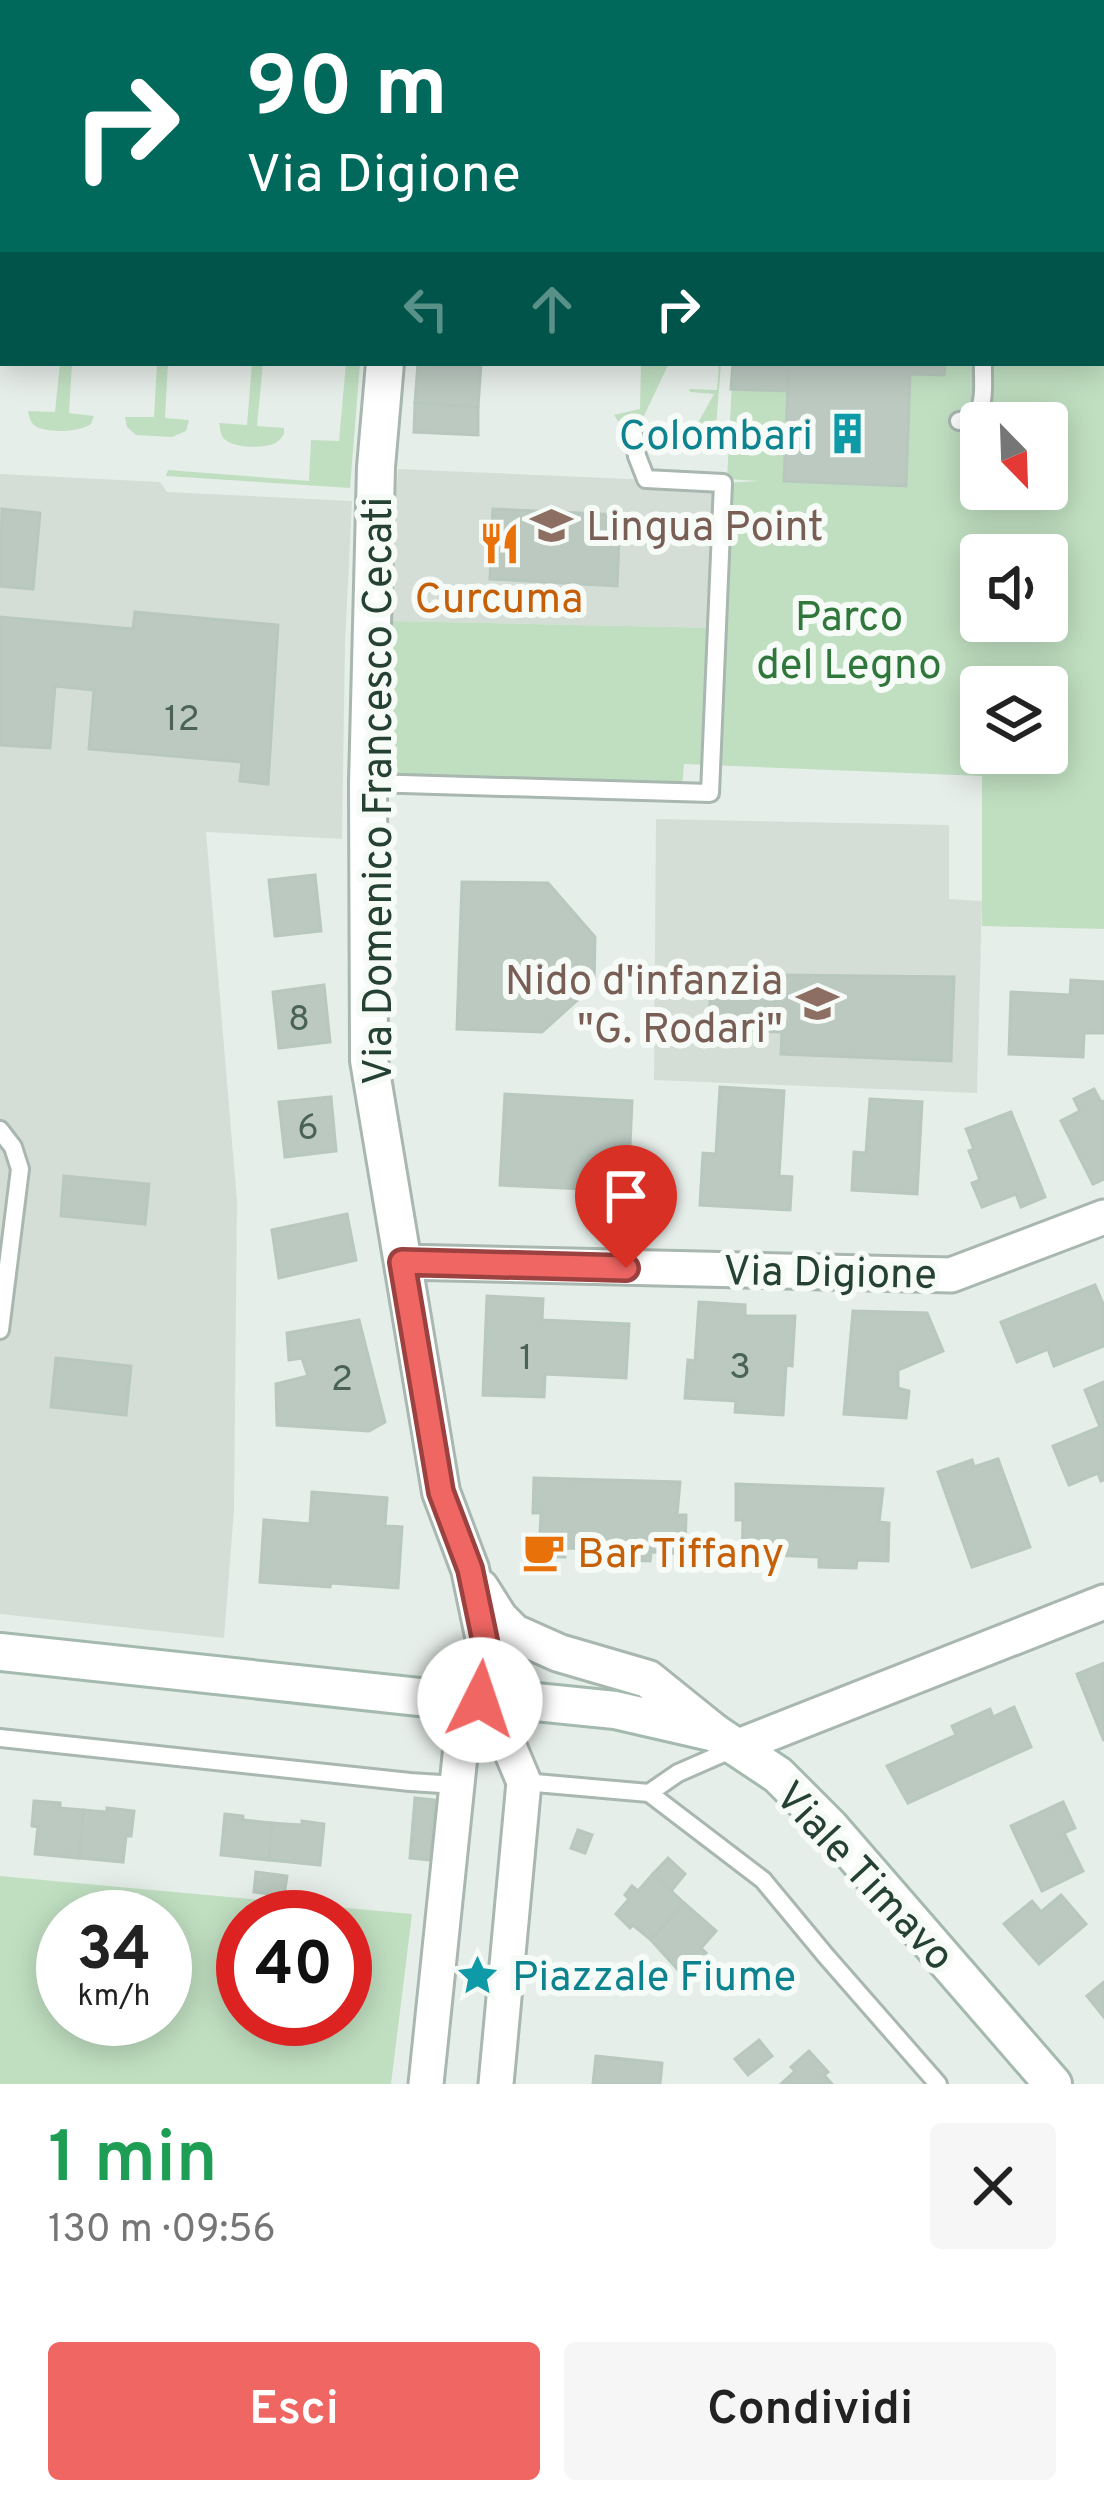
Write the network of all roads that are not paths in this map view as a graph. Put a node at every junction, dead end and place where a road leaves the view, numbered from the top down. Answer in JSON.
{"nodes":[{"id":1,"x":385,"y":366,"type":"edge"},
{"id":2,"x":983,"y":366,"type":"edge"},
{"id":3,"x":959,"y":421,"type":"dead end"},
{"id":4,"x":634,"y":436,"type":"dead end"},
{"id":5,"x":368,"y":783,"type":"junction"},
{"id":6,"x":0,"y":1130,"type":"edge"},
{"id":7,"x":1104,"y":1217,"type":"edge"},
{"id":8,"x":402,"y":1262,"type":"junction"},
{"id":9,"x":0,"y":1330,"type":"edge"},
{"id":10,"x":470,"y":1569,"type":"junction"},
{"id":11,"x":1104,"y":1602,"type":"edge"},
{"id":12,"x":0,"y":1652,"type":"edge"},
{"id":13,"x":480,"y":1700,"type":"junction"},
{"id":14,"x":0,"y":1738,"type":"edge"},
{"id":15,"x":726,"y":1740,"type":"junction"},
{"id":16,"x":524,"y":1782,"type":"junction"},
{"id":17,"x":457,"y":1785,"type":"junction"},
{"id":18,"x":649,"y":1793,"type":"junction"},
{"id":19,"x":426,"y":2084,"type":"edge"},
{"id":20,"x":496,"y":2084,"type":"edge"},
{"id":21,"x":938,"y":2084,"type":"edge"},
{"id":22,"x":1053,"y":2084,"type":"edge"}],
"edges":[{"from":1,"to":5,"type":"street","name":"Via Domenico Francesco Cecati"},
{"from":2,"to":3,"type":"lane"},
{"from":4,"to":5,"type":"lane"},
{"from":5,"to":8,"type":"street","name":"Via Domenico Francesco Cecati"},
{"from":6,"to":9,"type":"lane"},
{"from":7,"to":8,"type":"street","name":"Via Digione"},
{"from":8,"to":10,"type":"street","name":"Via Domenico Francesco Cecati"},
{"from":10,"to":13,"type":"street","name":"Via Domenico Francesco Cecati"},
{"from":10,"to":15,"type":"street"},
{"from":11,"to":15,"type":"street"},
{"from":12,"to":13,"type":"street","name":"Viale Timavo"},
{"from":13,"to":15,"type":"street","name":"Viale Timavo"},
{"from":13,"to":16,"type":"street"},
{"from":13,"to":17,"type":"street"},
{"from":14,"to":17,"type":"lane"},
{"from":15,"to":18,"type":"lane"},
{"from":15,"to":22,"type":"street","name":"Viale Timavo"},
{"from":16,"to":18,"type":"lane"},
{"from":16,"to":20,"type":"street"},
{"from":17,"to":19,"type":"street"},
{"from":18,"to":21,"type":"lane"}]}
